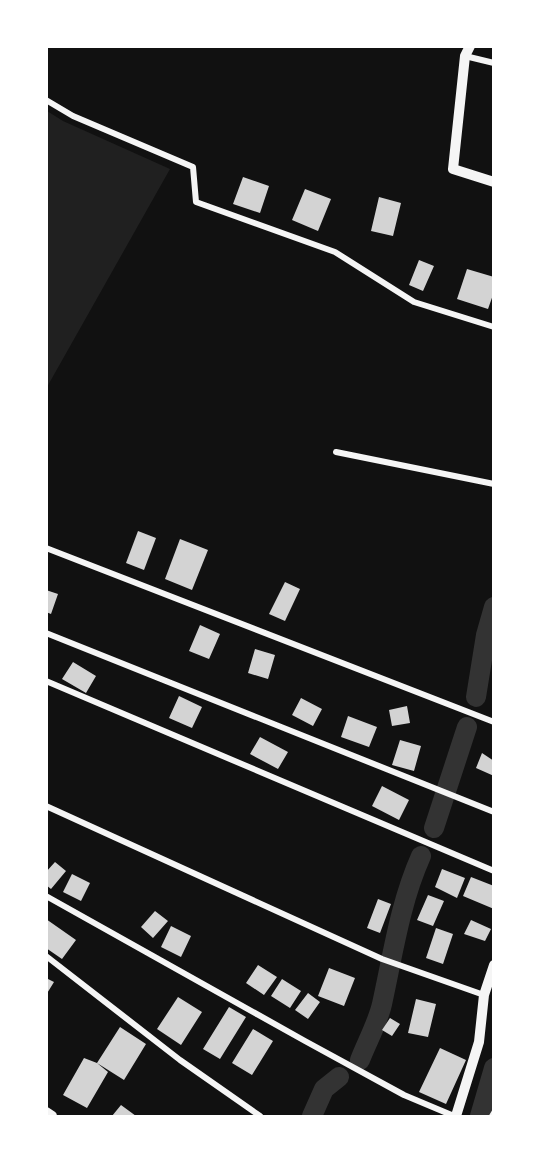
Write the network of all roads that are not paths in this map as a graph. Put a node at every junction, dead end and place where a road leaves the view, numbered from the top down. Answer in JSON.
{"nodes":[{"id":1,"x":468,"y":52,"type":"edge"},
{"id":2,"x":494,"y":63,"type":"edge"},
{"id":3,"x":46,"y":100,"type":"edge"},
{"id":4,"x":494,"y":182,"type":"edge"},
{"id":5,"x":494,"y":327,"type":"edge"},
{"id":6,"x":336,"y":452,"type":"dead end"},
{"id":7,"x":494,"y":484,"type":"edge"},
{"id":8,"x":46,"y":548,"type":"edge"},
{"id":9,"x":46,"y":633,"type":"edge"},
{"id":10,"x":46,"y":681,"type":"edge"},
{"id":11,"x":494,"y":722,"type":"edge"},
{"id":12,"x":46,"y":806,"type":"edge"},
{"id":13,"x":494,"y":812,"type":"edge"},
{"id":14,"x":494,"y":871,"type":"edge"},
{"id":15,"x":46,"y":896,"type":"edge"},
{"id":16,"x":46,"y":957,"type":"edge"},
{"id":17,"x":494,"y":965,"type":"edge"},
{"id":18,"x":484,"y":995,"type":"junction"},
{"id":19,"x":46,"y":1112,"type":"edge"},
{"id":20,"x":52,"y":1116,"type":"edge"},
{"id":21,"x":260,"y":1116,"type":"edge"},
{"id":22,"x":455,"y":1116,"type":"edge"}],
"edges":[{"from":1,"to":2,"type":"street"},
{"from":1,"to":4,"type":"street"},
{"from":3,"to":5,"type":"street"},
{"from":6,"to":7,"type":"street"},
{"from":8,"to":11,"type":"street"},
{"from":9,"to":13,"type":"street"},
{"from":10,"to":14,"type":"street"},
{"from":12,"to":18,"type":"street"},
{"from":15,"to":22,"type":"street"},
{"from":16,"to":21,"type":"street"},
{"from":17,"to":18,"type":"street"},
{"from":18,"to":22,"type":"street"},
{"from":19,"to":20,"type":"street"}]}
